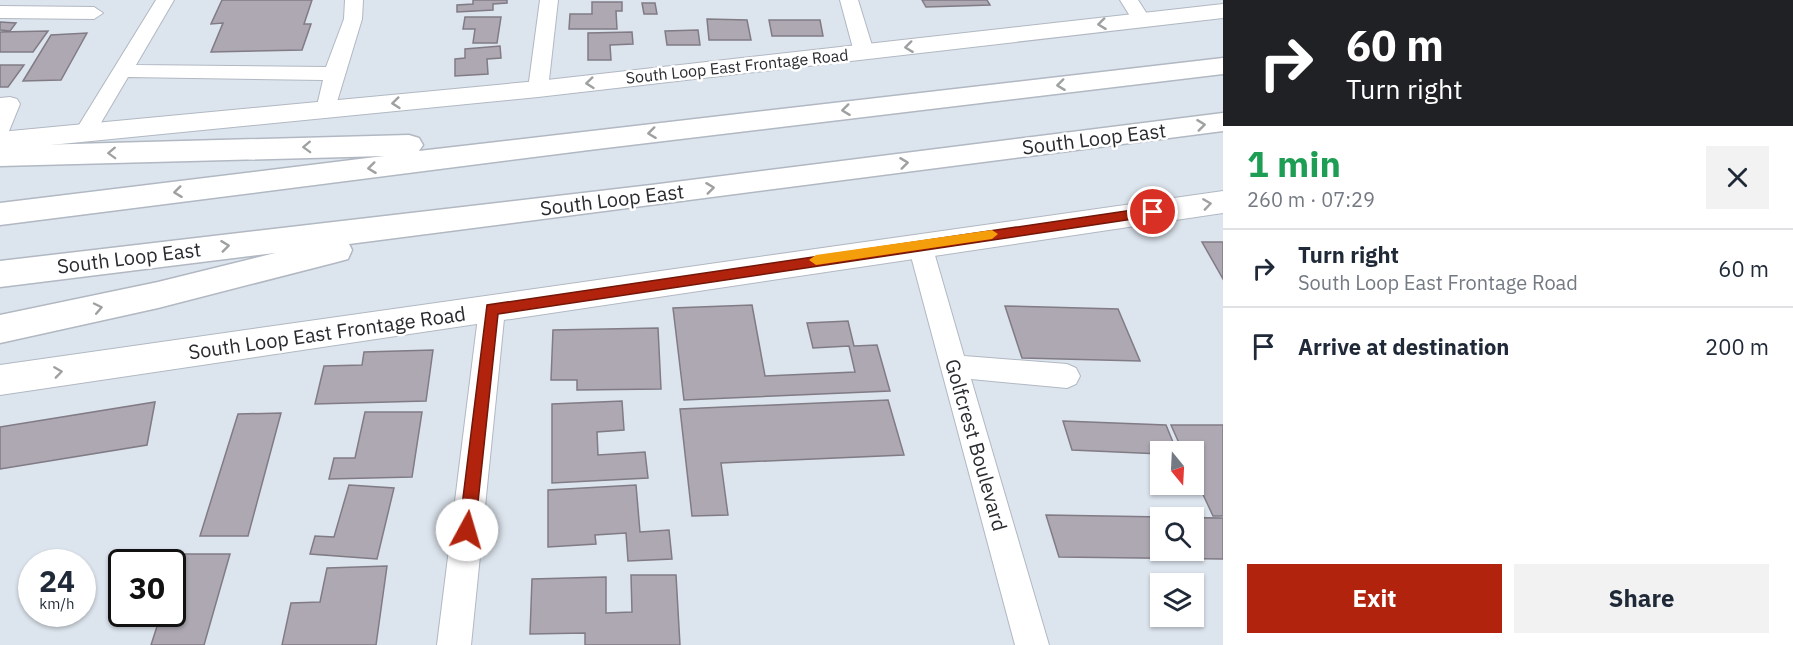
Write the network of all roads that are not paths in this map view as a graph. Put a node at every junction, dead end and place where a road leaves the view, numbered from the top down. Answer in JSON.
{"nodes":[{"id":1,"x":165,"y":0,"type":"edge"},
{"id":2,"x":354,"y":0,"type":"edge"},
{"id":3,"x":549,"y":0,"type":"edge"},
{"id":4,"x":849,"y":0,"type":"edge"},
{"id":5,"x":1136,"y":10,"type":"edge"},
{"id":6,"x":1223,"y":11,"type":"edge"},
{"id":7,"x":0,"y":12,"type":"edge"},
{"id":8,"x":94,"y":13,"type":"dead end"},
{"id":9,"x":864,"y":52,"type":"junction"},
{"id":10,"x":1223,"y":66,"type":"edge"},
{"id":11,"x":123,"y":71,"type":"junction"},
{"id":12,"x":334,"y":74,"type":"junction"},
{"id":13,"x":538,"y":89,"type":"junction"},
{"id":14,"x":0,"y":105,"type":"edge"},
{"id":15,"x":326,"y":110,"type":"junction"},
{"id":16,"x":1223,"y":122,"type":"edge"},
{"id":17,"x":0,"y":131,"type":"edge"},
{"id":18,"x":85,"y":133,"type":"junction"},
{"id":19,"x":597,"y":139,"type":"junction"},
{"id":20,"x":0,"y":141,"type":"edge"},
{"id":21,"x":0,"y":156,"type":"edge"},
{"id":22,"x":1223,"y":202,"type":"edge"},
{"id":23,"x":0,"y":214,"type":"edge"},
{"id":24,"x":473,"y":216,"type":"junction"},
{"id":25,"x":920,"y":245,"type":"junction"},
{"id":26,"x":0,"y":274,"type":"edge"},
{"id":27,"x":492,"y":309,"type":"junction"},
{"id":28,"x":0,"y":329,"type":"edge"},
{"id":29,"x":954,"y":367,"type":"junction"},
{"id":30,"x":1067,"y":376,"type":"dead end"},
{"id":31,"x":0,"y":381,"type":"edge"},
{"id":32,"x":454,"y":645,"type":"edge"},
{"id":33,"x":1032,"y":645,"type":"edge"}],
"edges":[{"from":1,"to":11,"type":"street"},
{"from":2,"to":12,"type":"street"},
{"from":3,"to":13,"type":"street"},
{"from":4,"to":9,"type":"street"},
{"from":5,"to":6,"type":"main road","name":"South Loop East Frontage Road"},
{"from":5,"to":9,"type":"main road","name":"South Loop East Frontage Road","one_way":true},
{"from":7,"to":8,"type":"street"},
{"from":9,"to":13,"type":"main road","name":"South Loop East Frontage Road","one_way":true},
{"from":10,"to":19,"type":"highway","one_way":true},
{"from":11,"to":12,"type":"street"},
{"from":11,"to":18,"type":"street"},
{"from":12,"to":15,"type":"street"},
{"from":13,"to":15,"type":"main road","name":"South Loop East Frontage Road","one_way":true},
{"from":14,"to":17,"type":"street"},
{"from":15,"to":18,"type":"main road","name":"South Loop East Frontage Road"},
{"from":24,"to":16,"type":"highway","name":"South Loop East","one_way":true},
{"from":18,"to":20,"type":"main road","name":"South Loop East Frontage Road"},
{"from":19,"to":21,"type":"highway","one_way":true},
{"from":19,"to":23,"type":"highway","one_way":true},
{"from":25,"to":22,"type":"main road","name":"South Loop East Frontage Road","one_way":true},
{"from":26,"to":24,"type":"highway","name":"South Loop East","one_way":true},
{"from":28,"to":24,"type":"highway","one_way":true},
{"from":25,"to":27,"type":"main road","name":"South Loop East Frontage Road"},
{"from":25,"to":29,"type":"street","name":"Golfcrest Boulevard"},
{"from":31,"to":27,"type":"main road","name":"South Loop East Frontage Road","one_way":true},
{"from":27,"to":32,"type":"street"},
{"from":29,"to":30,"type":"street"},
{"from":29,"to":33,"type":"street","name":"Golfcrest Boulevard"}]}
